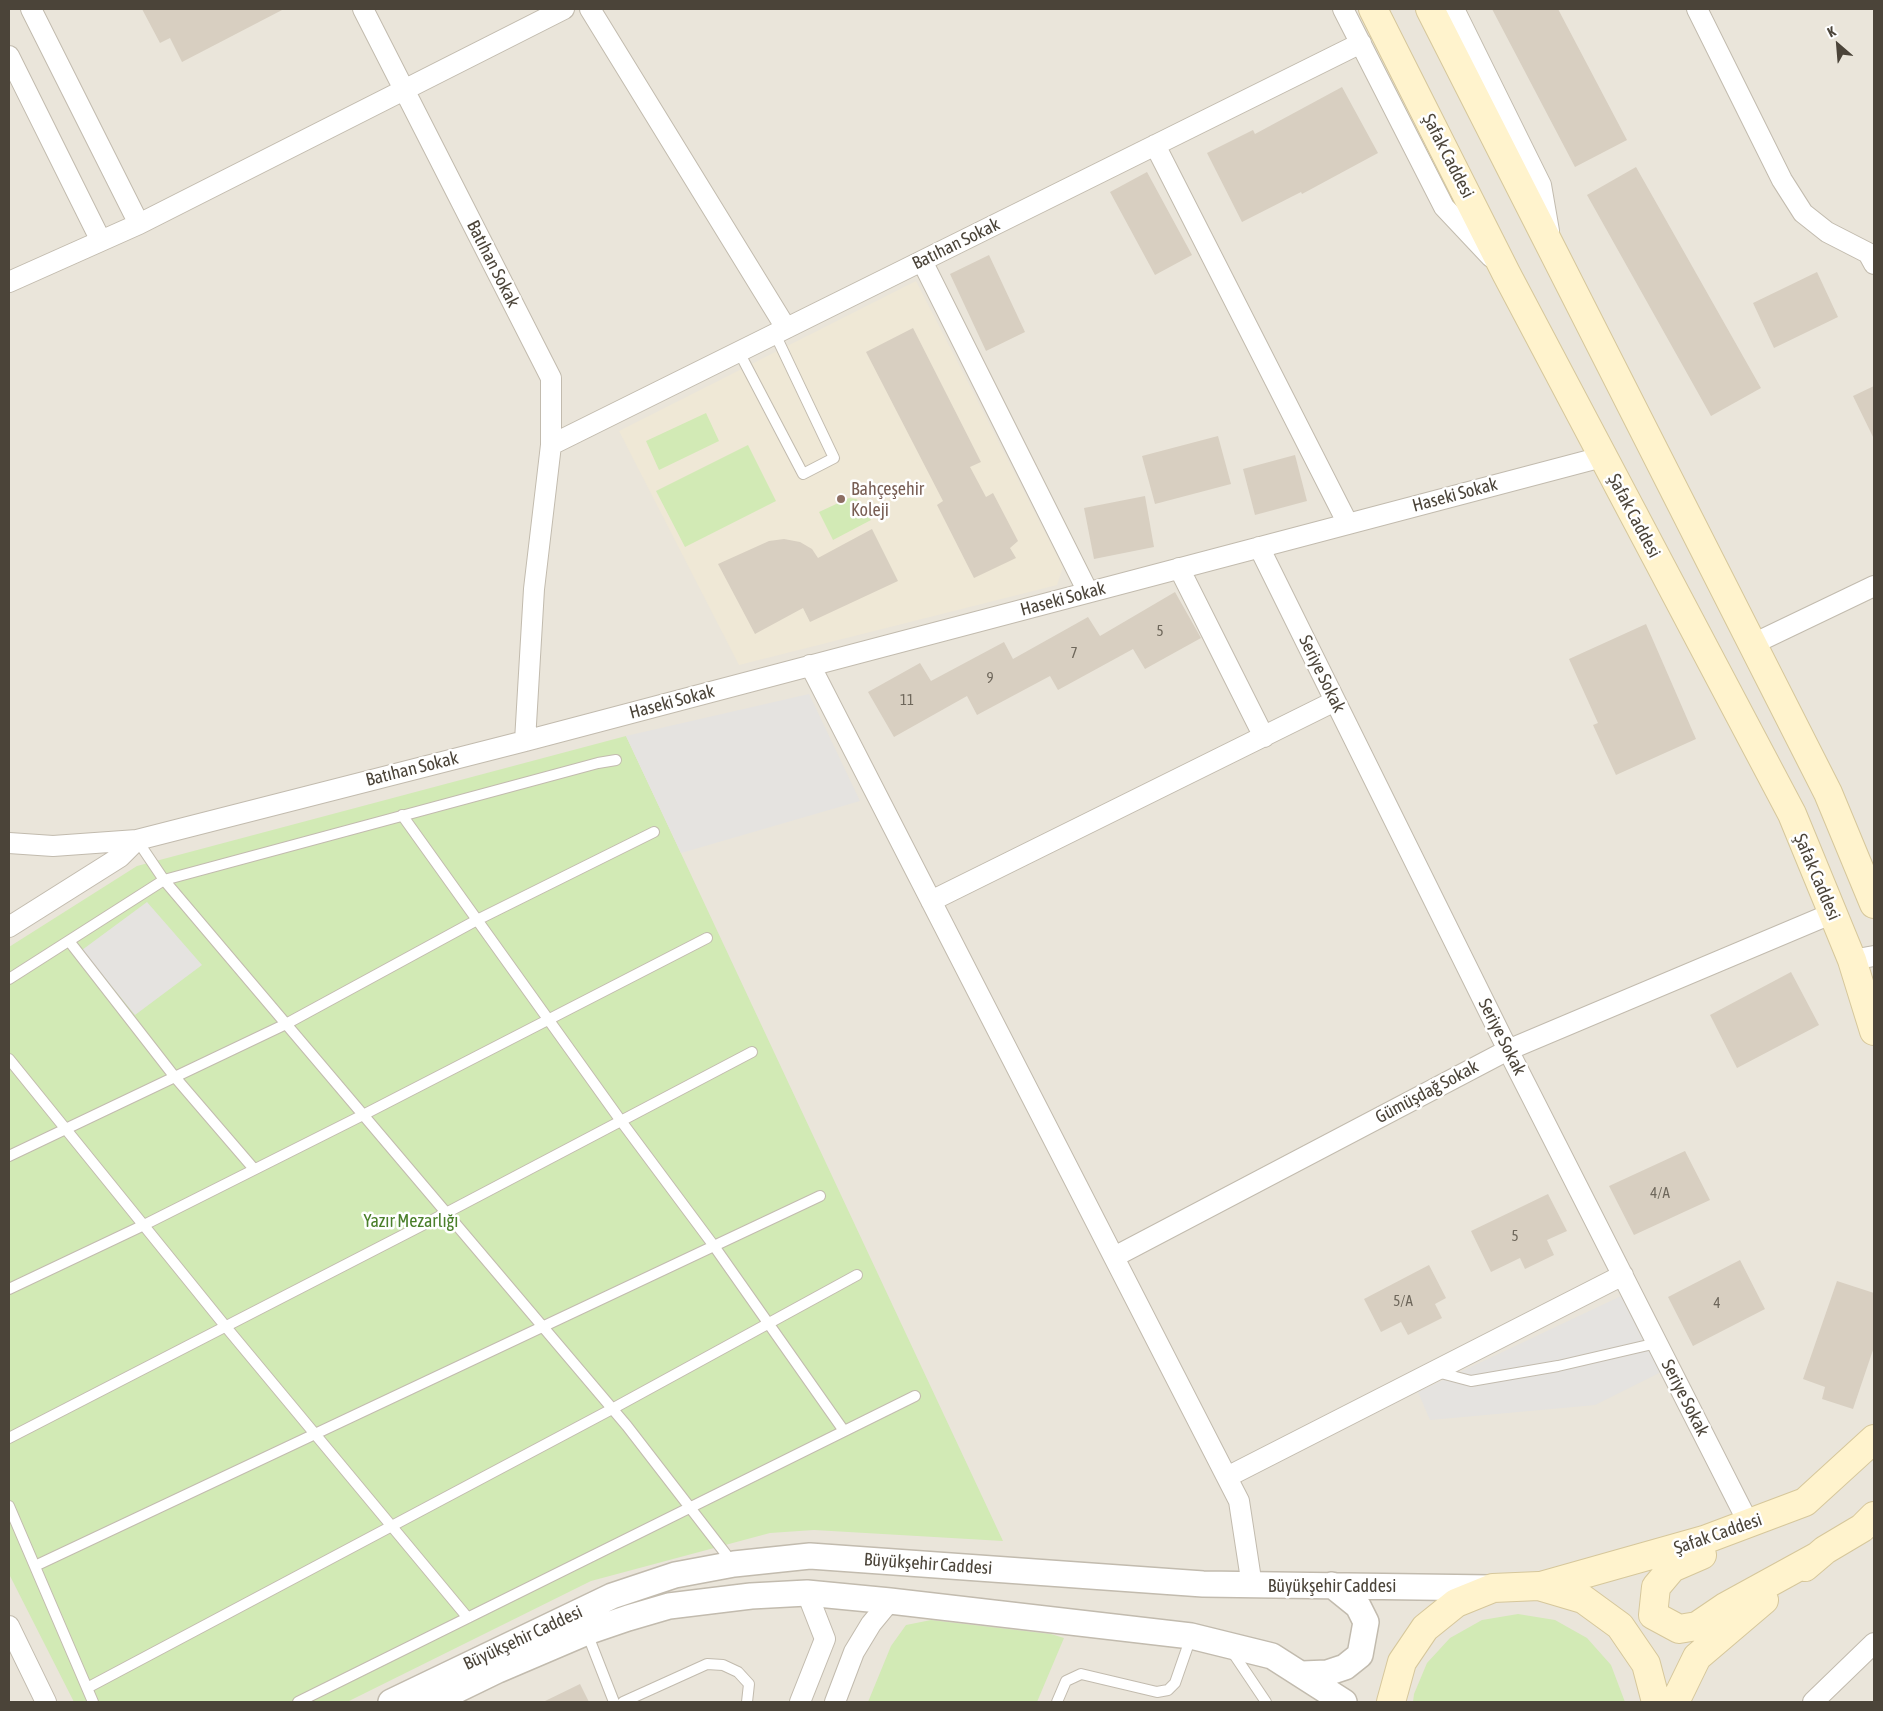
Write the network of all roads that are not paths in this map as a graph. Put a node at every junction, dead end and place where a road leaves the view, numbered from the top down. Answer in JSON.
{"nodes":[{"id":1,"x":31,"y":9,"type":"edge"},
{"id":2,"x":363,"y":9,"type":"edge"},
{"id":3,"x":564,"y":9,"type":"edge"},
{"id":4,"x":590,"y":9,"type":"edge"},
{"id":5,"x":1343,"y":9,"type":"edge"},
{"id":6,"x":1373,"y":9,"type":"edge"},
{"id":7,"x":1430,"y":9,"type":"edge"},
{"id":8,"x":1454,"y":9,"type":"edge"},
{"id":9,"x":1697,"y":9,"type":"edge"},
{"id":10,"x":1361,"y":43,"type":"junction"},
{"id":11,"x":9,"y":56,"type":"edge"},
{"id":12,"x":404,"y":90,"type":"junction"},
{"id":13,"x":1156,"y":145,"type":"junction"},
{"id":14,"x":139,"y":224,"type":"junction"},
{"id":15,"x":101,"y":241,"type":"junction"},
{"id":16,"x":1554,"y":255,"type":"junction"},
{"id":17,"x":1872,"y":255,"type":"edge"},
{"id":18,"x":922,"y":261,"type":"junction"},
{"id":19,"x":1506,"y":273,"type":"junction"},
{"id":20,"x":9,"y":282,"type":"edge"},
{"id":21,"x":781,"y":331,"type":"junction"},
{"id":22,"x":739,"y":352,"type":"junction"},
{"id":23,"x":551,"y":445,"type":"junction"},
{"id":24,"x":1602,"y":456,"type":"junction"},
{"id":25,"x":1348,"y":524,"type":"junction"},
{"id":26,"x":1259,"y":547,"type":"junction"},
{"id":27,"x":1179,"y":568,"type":"junction"},
{"id":28,"x":1874,"y":586,"type":"edge"},
{"id":29,"x":1088,"y":592,"type":"junction"},
{"id":30,"x":1753,"y":644,"type":"junction"},
{"id":31,"x":810,"y":665,"type":"junction"},
{"id":32,"x":1335,"y":701,"type":"junction"},
{"id":33,"x":1264,"y":737,"type":"junction"},
{"id":34,"x":524,"y":741,"type":"junction"},
{"id":35,"x":616,"y":760,"type":"dead end"},
{"id":36,"x":402,"y":816,"type":"junction"},
{"id":37,"x":654,"y":832,"type":"dead end"},
{"id":38,"x":136,"y":840,"type":"junction"},
{"id":39,"x":9,"y":843,"type":"edge"},
{"id":40,"x":1863,"y":855,"type":"edge"},
{"id":41,"x":164,"y":880,"type":"junction"},
{"id":42,"x":932,"y":901,"type":"junction"},
{"id":43,"x":1874,"y":904,"type":"edge"},
{"id":44,"x":1833,"y":913,"type":"junction"},
{"id":45,"x":477,"y":920,"type":"junction"},
{"id":46,"x":9,"y":927,"type":"edge"},
{"id":47,"x":707,"y":938,"type":"dead end"},
{"id":48,"x":69,"y":941,"type":"junction"},
{"id":49,"x":1863,"y":958,"type":"edge"},
{"id":50,"x":9,"y":979,"type":"edge"},
{"id":51,"x":549,"y":1019,"type":"junction"},
{"id":52,"x":286,"y":1024,"type":"junction"},
{"id":53,"x":1874,"y":1031,"type":"edge"},
{"id":54,"x":1508,"y":1050,"type":"junction"},
{"id":55,"x":752,"y":1052,"type":"dead end"},
{"id":56,"x":9,"y":1059,"type":"edge"},
{"id":57,"x":174,"y":1076,"type":"junction"},
{"id":58,"x":363,"y":1115,"type":"junction"},
{"id":59,"x":621,"y":1121,"type":"junction"},
{"id":60,"x":65,"y":1128,"type":"junction"},
{"id":61,"x":9,"y":1156,"type":"edge"},
{"id":62,"x":254,"y":1169,"type":"junction"},
{"id":63,"x":820,"y":1196,"type":"dead end"},
{"id":64,"x":446,"y":1214,"type":"junction"},
{"id":65,"x":144,"y":1225,"type":"junction"},
{"id":66,"x":714,"y":1246,"type":"junction"},
{"id":67,"x":1114,"y":1257,"type":"junction"},
{"id":68,"x":857,"y":1275,"type":"dead end"},
{"id":69,"x":1623,"y":1275,"type":"junction"},
{"id":70,"x":9,"y":1289,"type":"edge"},
{"id":71,"x":769,"y":1323,"type":"junction"},
{"id":72,"x":226,"y":1327,"type":"junction"},
{"id":73,"x":543,"y":1327,"type":"junction"},
{"id":74,"x":1657,"y":1343,"type":"junction"},
{"id":75,"x":1434,"y":1371,"type":"junction"},
{"id":76,"x":915,"y":1396,"type":"dead end"},
{"id":77,"x":612,"y":1409,"type":"junction"},
{"id":78,"x":844,"y":1431,"type":"junction"},
{"id":79,"x":318,"y":1435,"type":"junction"},
{"id":80,"x":9,"y":1438,"type":"edge"},
{"id":81,"x":1874,"y":1439,"type":"edge"},
{"id":82,"x":1227,"y":1477,"type":"junction"},
{"id":83,"x":9,"y":1506,"type":"edge"},
{"id":84,"x":689,"y":1508,"type":"junction"},
{"id":85,"x":1749,"y":1524,"type":"junction"},
{"id":86,"x":393,"y":1525,"type":"junction"},
{"id":87,"x":1868,"y":1526,"type":"edge"},
{"id":88,"x":1818,"y":1556,"type":"junction"},
{"id":89,"x":734,"y":1564,"type":"junction"},
{"id":90,"x":35,"y":1566,"type":"junction"},
{"id":91,"x":1332,"y":1585,"type":"junction"},
{"id":92,"x":1252,"y":1586,"type":"junction"},
{"id":93,"x":1539,"y":1586,"type":"junction"},
{"id":94,"x":1494,"y":1588,"type":"junction"},
{"id":95,"x":807,"y":1593,"type":"junction"},
{"id":96,"x":890,"y":1601,"type":"junction"},
{"id":97,"x":468,"y":1618,"type":"junction"},
{"id":98,"x":9,"y":1626,"type":"edge"},
{"id":99,"x":587,"y":1632,"type":"junction"},
{"id":100,"x":1191,"y":1636,"type":"junction"},
{"id":101,"x":825,"y":1639,"type":"junction"},
{"id":102,"x":1874,"y":1643,"type":"edge"},
{"id":103,"x":1228,"y":1644,"type":"junction"},
{"id":104,"x":854,"y":1652,"type":"junction"},
{"id":105,"x":1302,"y":1674,"type":"junction"},
{"id":106,"x":87,"y":1688,"type":"junction"},
{"id":107,"x":46,"y":1702,"type":"edge"},
{"id":108,"x":93,"y":1702,"type":"edge"},
{"id":109,"x":298,"y":1702,"type":"edge"},
{"id":110,"x":391,"y":1702,"type":"edge"},
{"id":111,"x":432,"y":1702,"type":"edge"},
{"id":112,"x":614,"y":1702,"type":"edge"},
{"id":113,"x":622,"y":1702,"type":"edge"},
{"id":114,"x":747,"y":1702,"type":"edge"},
{"id":115,"x":800,"y":1702,"type":"edge"},
{"id":116,"x":835,"y":1702,"type":"edge"},
{"id":117,"x":1057,"y":1702,"type":"edge"},
{"id":118,"x":1266,"y":1702,"type":"edge"},
{"id":119,"x":1344,"y":1702,"type":"edge"},
{"id":120,"x":1391,"y":1702,"type":"edge"},
{"id":121,"x":1656,"y":1702,"type":"edge"},
{"id":122,"x":1675,"y":1702,"type":"edge"},
{"id":123,"x":1813,"y":1702,"type":"edge"}],
"edges":[{"from":1,"to":14,"type":"street"},
{"from":2,"to":12,"type":"street","name":"Batıhan Sokak"},
{"from":3,"to":12,"type":"street"},
{"from":4,"to":21,"type":"street"},
{"from":5,"to":10,"type":"street"},
{"from":6,"to":19,"type":"main road","name":"Şafak Caddesi"},
{"from":7,"to":16,"type":"main road"},
{"from":8,"to":16,"type":"street"},
{"from":9,"to":17,"type":"street"},
{"from":10,"to":13,"type":"street","name":"Batıhan Sokak"},
{"from":10,"to":19,"type":"street"},
{"from":11,"to":15,"type":"street"},
{"from":12,"to":14,"type":"street"},
{"from":12,"to":23,"type":"street","name":"Batıhan Sokak"},
{"from":13,"to":18,"type":"street","name":"Batıhan Sokak"},
{"from":13,"to":25,"type":"street"},
{"from":14,"to":15,"type":"street"},
{"from":15,"to":20,"type":"street"},
{"from":16,"to":30,"type":"main road"},
{"from":18,"to":21,"type":"street","name":"Batıhan Sokak"},
{"from":18,"to":29,"type":"street"},
{"from":19,"to":24,"type":"main road","name":"Şafak Caddesi"},
{"from":21,"to":22,"type":"street","name":"Batıhan Sokak"},
{"from":21,"to":22,"type":"lane"},
{"from":22,"to":23,"type":"street","name":"Batıhan Sokak"},
{"from":23,"to":34,"type":"street","name":"Batıhan Sokak"},
{"from":24,"to":25,"type":"street","name":"Haseki Sokak"},
{"from":24,"to":44,"type":"main road","name":"Şafak Caddesi"},
{"from":25,"to":26,"type":"street","name":"Haseki Sokak"},
{"from":26,"to":27,"type":"street","name":"Haseki Sokak"},
{"from":26,"to":32,"type":"street","name":"Seriye Sokak"},
{"from":27,"to":29,"type":"street","name":"Haseki Sokak"},
{"from":27,"to":33,"type":"street"},
{"from":28,"to":30,"type":"street"},
{"from":29,"to":31,"type":"street","name":"Haseki Sokak"},
{"from":30,"to":40,"type":"main road"},
{"from":31,"to":34,"type":"street","name":"Haseki Sokak"},
{"from":31,"to":42,"type":"street"},
{"from":32,"to":33,"type":"street"},
{"from":32,"to":54,"type":"street","name":"Seriye Sokak"},
{"from":33,"to":42,"type":"street"},
{"from":34,"to":38,"type":"street","name":"Batıhan Sokak"},
{"from":35,"to":36,"type":"lane"},
{"from":36,"to":41,"type":"lane"},
{"from":36,"to":45,"type":"lane"},
{"from":37,"to":45,"type":"lane"},
{"from":38,"to":39,"type":"street","name":"Batıhan Sokak"},
{"from":38,"to":41,"type":"lane"},
{"from":38,"to":46,"type":"street"},
{"from":40,"to":43,"type":"main road"},
{"from":41,"to":48,"type":"lane"},
{"from":41,"to":52,"type":"lane"},
{"from":42,"to":67,"type":"street"},
{"from":44,"to":49,"type":"main road","name":"Şafak Caddesi"},
{"from":44,"to":54,"type":"street","name":"Gümüşdağ Sokak"},
{"from":45,"to":51,"type":"lane"},
{"from":45,"to":52,"type":"lane"},
{"from":47,"to":51,"type":"lane"},
{"from":48,"to":50,"type":"lane"},
{"from":48,"to":57,"type":"lane"},
{"from":49,"to":53,"type":"main road","name":"Şafak Caddesi"},
{"from":51,"to":58,"type":"lane"},
{"from":51,"to":59,"type":"lane"},
{"from":52,"to":57,"type":"lane"},
{"from":52,"to":58,"type":"lane"},
{"from":54,"to":67,"type":"street","name":"Gümüşdağ Sokak"},
{"from":54,"to":69,"type":"street","name":"Seriye Sokak"},
{"from":55,"to":59,"type":"lane"},
{"from":56,"to":60,"type":"lane"},
{"from":57,"to":60,"type":"lane"},
{"from":57,"to":62,"type":"lane"},
{"from":58,"to":62,"type":"lane"},
{"from":58,"to":64,"type":"lane"},
{"from":59,"to":64,"type":"lane"},
{"from":59,"to":66,"type":"lane"},
{"from":60,"to":61,"type":"lane"},
{"from":60,"to":65,"type":"lane"},
{"from":62,"to":65,"type":"lane"},
{"from":63,"to":66,"type":"lane"},
{"from":64,"to":72,"type":"lane"},
{"from":64,"to":73,"type":"lane"},
{"from":65,"to":70,"type":"lane"},
{"from":65,"to":72,"type":"lane"},
{"from":66,"to":71,"type":"lane"},
{"from":66,"to":73,"type":"lane"},
{"from":67,"to":82,"type":"street"},
{"from":68,"to":71,"type":"lane"},
{"from":69,"to":74,"type":"street","name":"Seriye Sokak"},
{"from":69,"to":75,"type":"street"},
{"from":71,"to":77,"type":"lane"},
{"from":71,"to":78,"type":"lane"},
{"from":72,"to":79,"type":"lane"},
{"from":72,"to":80,"type":"lane"},
{"from":73,"to":77,"type":"lane"},
{"from":73,"to":79,"type":"lane"},
{"from":74,"to":75,"type":"lane"},
{"from":74,"to":85,"type":"street","name":"Seriye Sokak"},
{"from":75,"to":82,"type":"street"},
{"from":76,"to":78,"type":"lane"},
{"from":77,"to":84,"type":"lane"},
{"from":77,"to":86,"type":"lane"},
{"from":78,"to":84,"type":"lane"},
{"from":79,"to":86,"type":"lane"},
{"from":79,"to":90,"type":"lane"},
{"from":81,"to":85,"type":"main road","name":"Şafak Caddesi"},
{"from":82,"to":92,"type":"street"},
{"from":83,"to":90,"type":"lane"},
{"from":84,"to":89,"type":"lane"},
{"from":84,"to":97,"type":"lane"},
{"from":85,"to":88,"type":"main road"},
{"from":85,"to":93,"type":"main road","name":"Şafak Caddesi"},
{"from":86,"to":97,"type":"lane"},
{"from":86,"to":106,"type":"lane"},
{"from":87,"to":88,"type":"main road"},
{"from":88,"to":122,"type":"main road"},
{"from":89,"to":92,"type":"street","name":"Büyükşehir Caddesi"},
{"from":89,"to":110,"type":"street","name":"Büyükşehir Caddesi"},
{"from":90,"to":106,"type":"lane"},
{"from":91,"to":92,"type":"street","name":"Büyükşehir Caddesi"},
{"from":91,"to":94,"type":"street","name":"Büyükşehir Caddesi"},
{"from":91,"to":105,"type":"street"},
{"from":93,"to":94,"type":"main road"},
{"from":93,"to":121,"type":"main road"},
{"from":94,"to":120,"type":"main road"},
{"from":95,"to":96,"type":"street","name":"Büyükşehir Caddesi"},
{"from":95,"to":99,"type":"street","name":"Büyükşehir Caddesi"},
{"from":95,"to":101,"type":"street"},
{"from":96,"to":100,"type":"street","name":"Büyükşehir Caddesi"},
{"from":96,"to":104,"type":"street"},
{"from":97,"to":109,"type":"lane"},
{"from":98,"to":107,"type":"street"},
{"from":99,"to":111,"type":"street","name":"Büyükşehir Caddesi"},
{"from":99,"to":112,"type":"lane"},
{"from":100,"to":103,"type":"street","name":"Büyükşehir Caddesi"},
{"from":100,"to":117,"type":"lane"},
{"from":101,"to":104,"type":"street"},
{"from":101,"to":115,"type":"street"},
{"from":102,"to":123,"type":"street"},
{"from":103,"to":105,"type":"street","name":"Büyükşehir Caddesi"},
{"from":103,"to":118,"type":"lane"},
{"from":104,"to":116,"type":"street"},
{"from":105,"to":119,"type":"street","name":"Büyükşehir Caddesi"},
{"from":106,"to":108,"type":"lane"},
{"from":113,"to":114,"type":"lane"}]}
